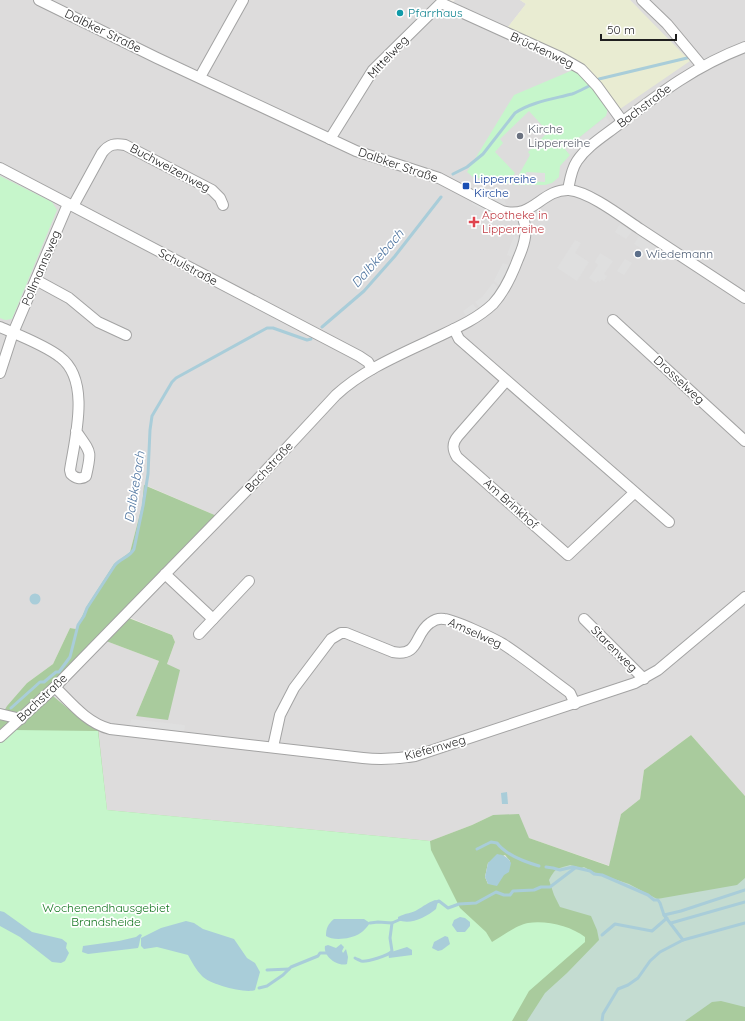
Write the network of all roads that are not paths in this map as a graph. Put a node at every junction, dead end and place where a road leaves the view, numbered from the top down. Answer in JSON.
{"nodes":[{"id":1,"x":39,"y":0,"type":"edge"},
{"id":2,"x":243,"y":0,"type":"edge"},
{"id":3,"x":642,"y":0,"type":"edge"},
{"id":4,"x":441,"y":3,"type":"joint"},
{"id":5,"x":745,"y":47,"type":"edge"},
{"id":6,"x":702,"y":66,"type":"junction"},
{"id":7,"x":200,"y":77,"type":"junction"},
{"id":8,"x":623,"y":122,"type":"junction"},
{"id":9,"x":330,"y":139,"type":"junction"},
{"id":10,"x":0,"y":168,"type":"edge"},
{"id":11,"x":568,"y":190,"type":"junction"},
{"id":12,"x":223,"y":204,"type":"dead end"},
{"id":13,"x":70,"y":205,"type":"junction"},
{"id":14,"x":521,"y":213,"type":"junction"},
{"id":15,"x":36,"y":280,"type":"junction"},
{"id":16,"x":745,"y":298,"type":"edge"},
{"id":17,"x":613,"y":320,"type":"dead end"},
{"id":18,"x":0,"y":327,"type":"edge"},
{"id":19,"x":454,"y":329,"type":"junction"},
{"id":20,"x":13,"y":333,"type":"junction"},
{"id":21,"x":126,"y":335,"type":"dead end"},
{"id":22,"x":372,"y":369,"type":"junction"},
{"id":23,"x":0,"y":373,"type":"edge"},
{"id":24,"x":506,"y":381,"type":"junction"},
{"id":25,"x":76,"y":431,"type":"dead end"},
{"id":26,"x":745,"y":441,"type":"edge"},
{"id":27,"x":634,"y":493,"type":"junction"},
{"id":28,"x":669,"y":522,"type":"dead end"},
{"id":29,"x":165,"y":574,"type":"junction"},
{"id":30,"x":249,"y":581,"type":"dead end"},
{"id":31,"x":745,"y":597,"type":"edge"},
{"id":32,"x":213,"y":619,"type":"junction"},
{"id":33,"x":584,"y":619,"type":"dead end"},
{"id":34,"x":199,"y":634,"type":"dead end"},
{"id":35,"x":644,"y":679,"type":"junction"},
{"id":36,"x":55,"y":687,"type":"junction"},
{"id":37,"x":575,"y":704,"type":"junction"},
{"id":38,"x":0,"y":714,"type":"edge"},
{"id":39,"x":21,"y":719,"type":"junction"},
{"id":40,"x":0,"y":736,"type":"edge"},
{"id":41,"x":273,"y":747,"type":"junction"}],
"edges":[{"from":1,"to":7,"type":"street","name":"Dalbker Straße"},
{"from":2,"to":7,"type":"street"},
{"from":3,"to":6,"type":"street"},
{"from":4,"to":8,"type":"street","name":"Brückenweg"},
{"from":4,"to":9,"type":"street","name":"Mittelweg"},
{"from":5,"to":6,"type":"street","name":"Bachstraße"},
{"from":6,"to":8,"type":"street","name":"Bachstraße"},
{"from":7,"to":9,"type":"street","name":"Dalbker Straße"},
{"from":8,"to":11,"type":"street","name":"Bachstraße"},
{"from":9,"to":14,"type":"street","name":"Dalbker Straße"},
{"from":10,"to":13,"type":"street","name":"Schulstraße"},
{"from":11,"to":14,"type":"street"},
{"from":11,"to":16,"type":"street"},
{"from":12,"to":13,"type":"street","name":"Buchweizenweg"},
{"from":13,"to":15,"type":"street","name":"Pollmannsweg"},
{"from":13,"to":22,"type":"street","name":"Schulstraße"},
{"from":14,"to":19,"type":"street","name":"Bachstraße"},
{"from":15,"to":20,"type":"street","name":"Pollmannsweg"},
{"from":15,"to":21,"type":"street"},
{"from":17,"to":26,"type":"street","name":"Drosselweg"},
{"from":18,"to":20,"type":"street"},
{"from":19,"to":22,"type":"street","name":"Bachstraße"},
{"from":19,"to":24,"type":"street"},
{"from":20,"to":23,"type":"street","name":"Pollmannsweg"},
{"from":20,"to":25,"type":"street"},
{"from":22,"to":29,"type":"street","name":"Bachstraße"},
{"from":24,"to":27,"type":"street"},
{"from":24,"to":27,"type":"street","name":"Am Brinkhof"},
{"from":27,"to":28,"type":"street"},
{"from":29,"to":32,"type":"street"},
{"from":29,"to":36,"type":"street","name":"Bachstraße"},
{"from":30,"to":32,"type":"street"},
{"from":31,"to":35,"type":"street","name":"Kiefernweg"},
{"from":32,"to":34,"type":"street"},
{"from":33,"to":35,"type":"street","name":"Starenweg"},
{"from":35,"to":37,"type":"street","name":"Kiefernweg"},
{"from":36,"to":39,"type":"street","name":"Bachstraße"},
{"from":36,"to":41,"type":"street","name":"Kiefernweg"},
{"from":37,"to":41,"type":"street","name":"Kiefernweg"},
{"from":37,"to":41,"type":"street","name":"Amselweg"},
{"from":38,"to":39,"type":"street"},
{"from":39,"to":40,"type":"street","name":"Bachstraße"}]}
